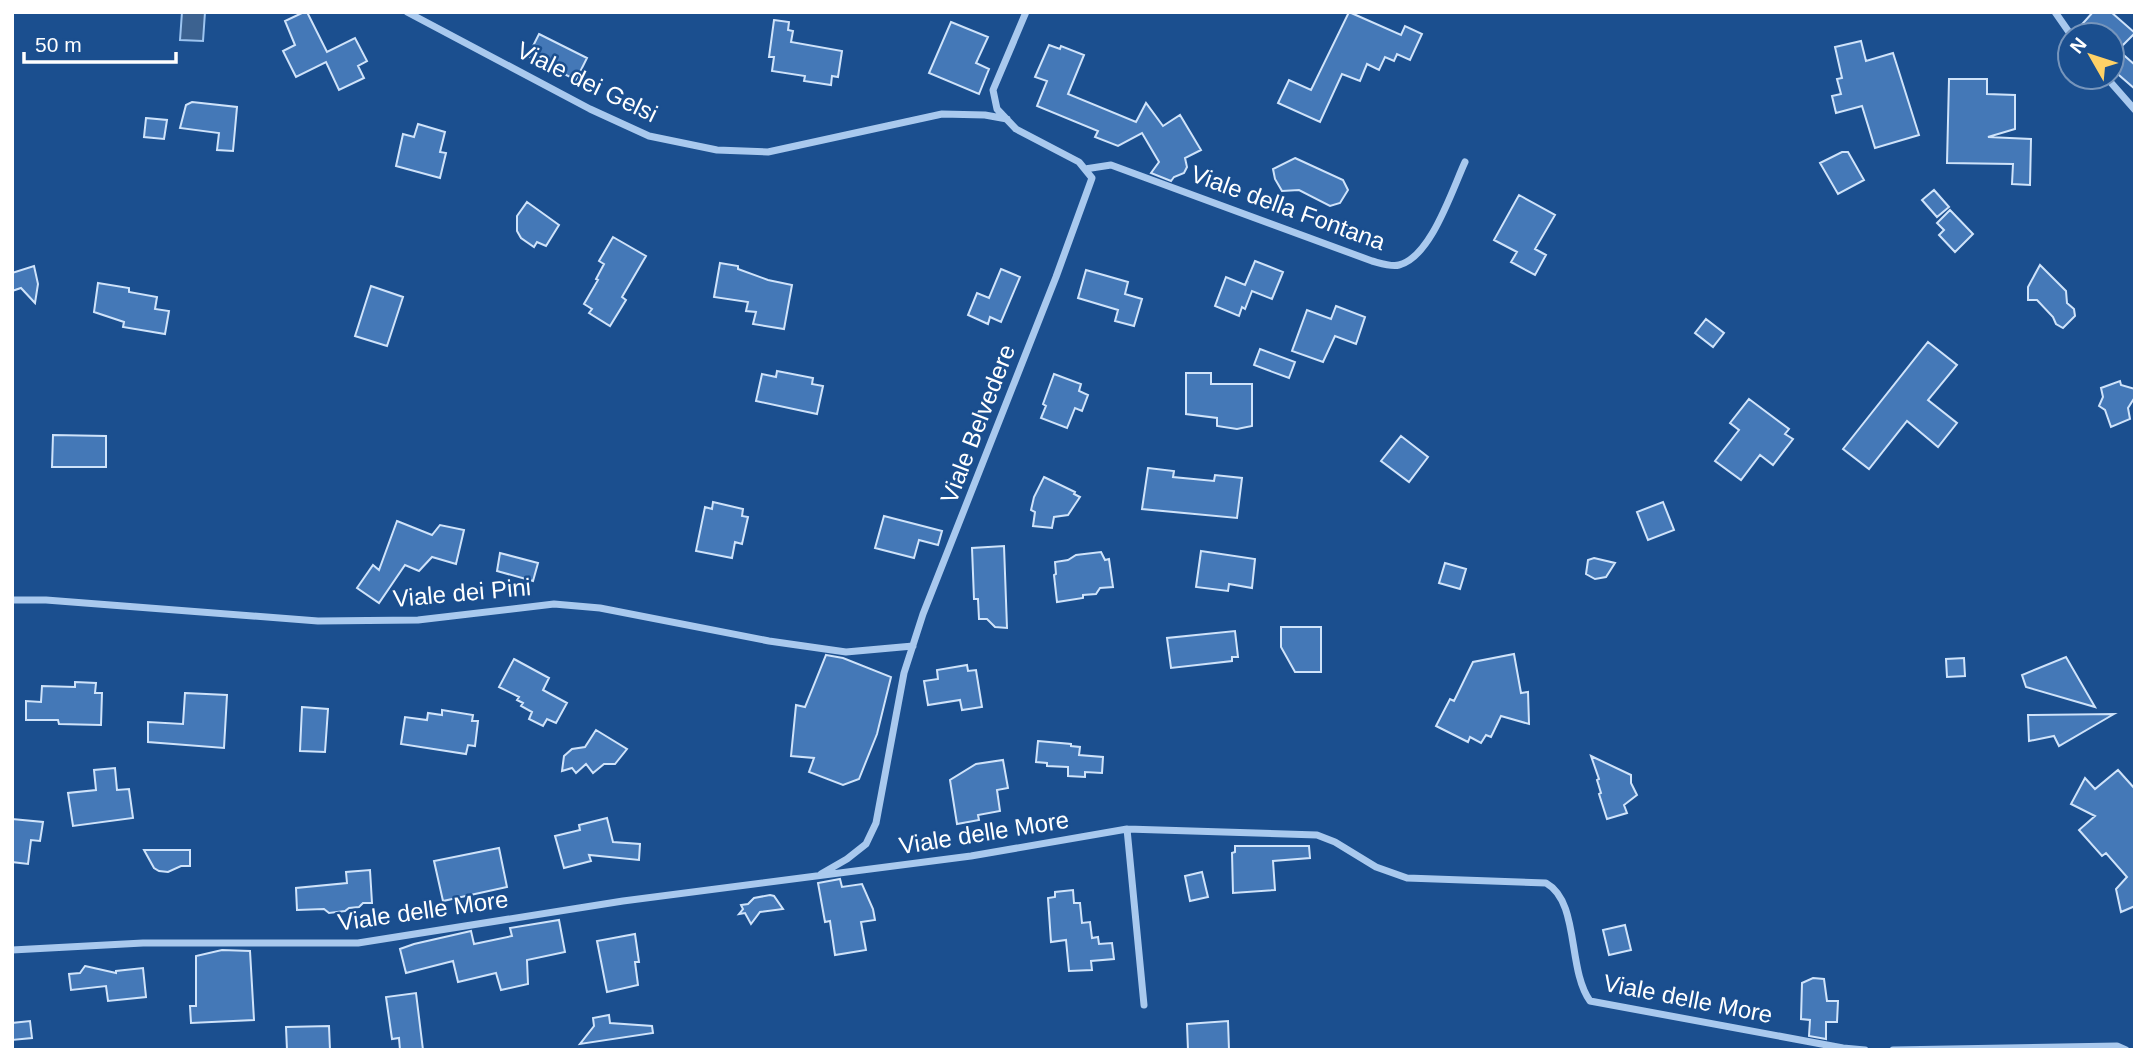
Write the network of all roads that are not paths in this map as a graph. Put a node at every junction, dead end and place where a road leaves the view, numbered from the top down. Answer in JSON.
{"nodes":[{"id":1,"x":407,"y":12,"type":"edge"},
{"id":2,"x":1026,"y":12,"type":"edge"},
{"id":3,"x":2118,"y":91,"type":"edge"},
{"id":4,"x":2135,"y":110,"type":"edge"},
{"id":5,"x":1007,"y":120,"type":"junction"},
{"id":6,"x":1465,"y":162,"type":"dead end"},
{"id":7,"x":1085,"y":169,"type":"junction"},
{"id":8,"x":12,"y":600,"type":"edge"},
{"id":9,"x":913,"y":646,"type":"junction"},
{"id":10,"x":1127,"y":829,"type":"junction"},
{"id":11,"x":817,"y":876,"type":"junction"},
{"id":12,"x":12,"y":950,"type":"edge"},
{"id":13,"x":1144,"y":1005,"type":"dead end"},
{"id":14,"x":1865,"y":1050,"type":"edge"},
{"id":15,"x":1894,"y":1050,"type":"edge"},
{"id":16,"x":2126,"y":1050,"type":"edge"}],
"edges":[{"from":1,"to":5,"type":"street","name":"Viale dei Gelsi"},
{"from":2,"to":5,"type":"street"},
{"from":3,"to":4,"type":"street"},
{"from":5,"to":7,"type":"street"},
{"from":6,"to":7,"type":"street","name":"Viale della Fontana"},
{"from":7,"to":9,"type":"street","name":"Viale Belvedere"},
{"from":8,"to":9,"type":"street","name":"Viale dei Pini"},
{"from":9,"to":11,"type":"street","name":"Viale Belvedere"},
{"from":10,"to":11,"type":"street","name":"Viale delle More"},
{"from":10,"to":13,"type":"street"},
{"from":10,"to":14,"type":"street","name":"Viale delle More"},
{"from":11,"to":12,"type":"street","name":"Viale delle More"},
{"from":15,"to":16,"type":"street"}]}
